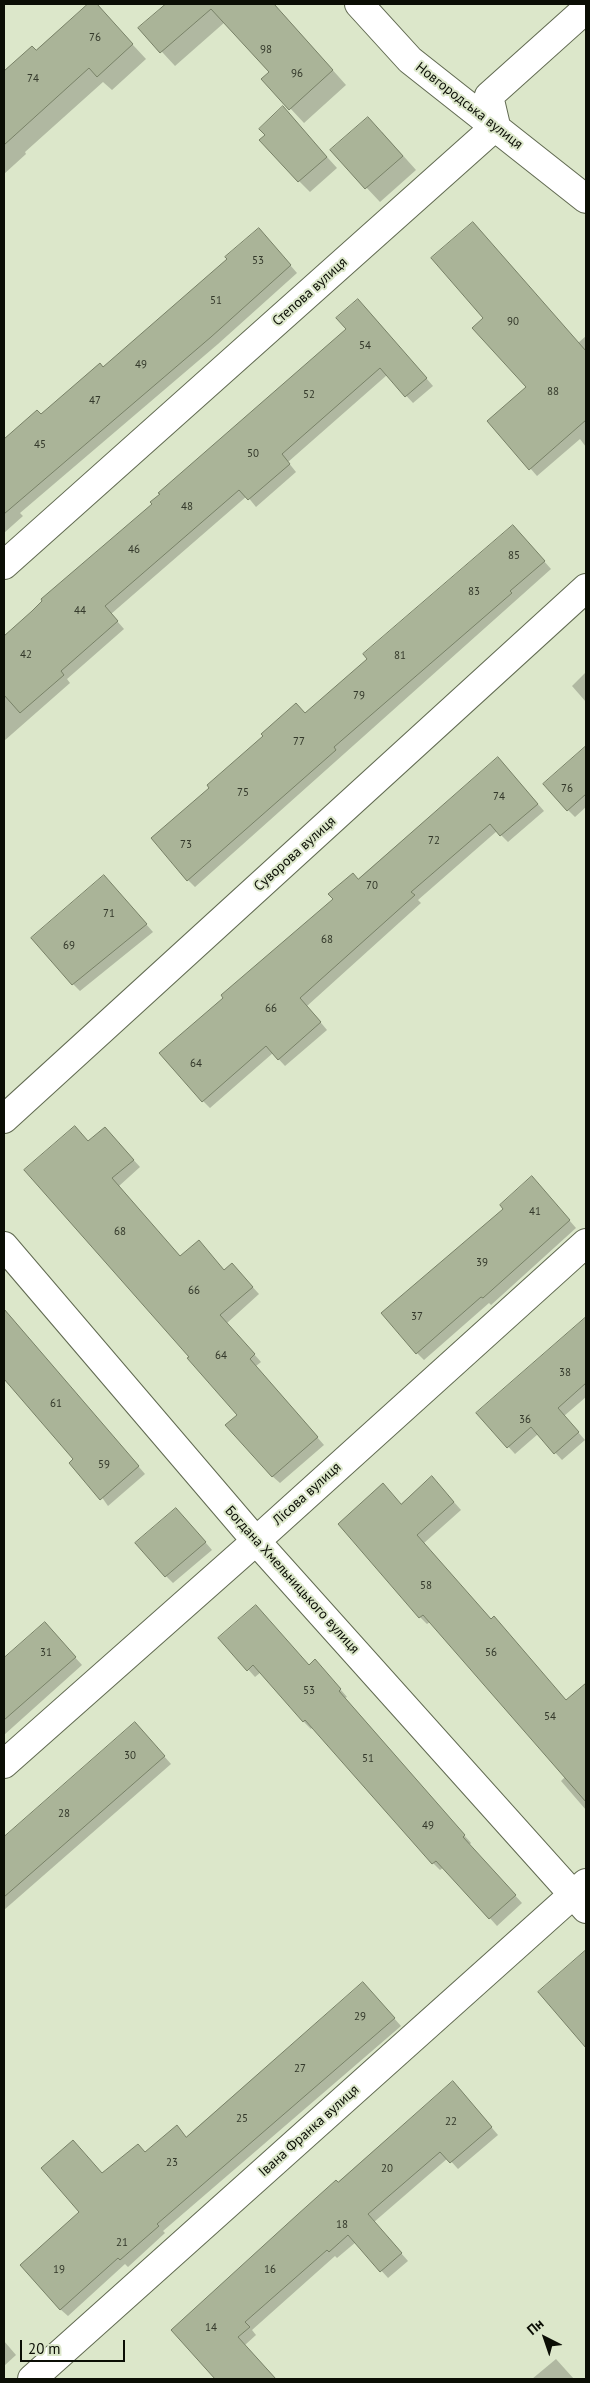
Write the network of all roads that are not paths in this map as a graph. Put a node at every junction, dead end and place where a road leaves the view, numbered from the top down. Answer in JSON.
{"nodes":[{"id":1,"x":359,"y":4,"type":"edge"},
{"id":2,"x":586,"y":9,"type":"edge"},
{"id":3,"x":496,"y":126,"type":"junction"},
{"id":4,"x":586,"y":200,"type":"edge"},
{"id":5,"x":4,"y":565,"type":"edge"},
{"id":6,"x":586,"y":588,"type":"edge"},
{"id":7,"x":4,"y":1120,"type":"edge"},
{"id":8,"x":586,"y":1242,"type":"edge"},
{"id":9,"x":4,"y":1246,"type":"edge"},
{"id":10,"x":256,"y":1541,"type":"junction"},
{"id":11,"x":4,"y":1764,"type":"edge"},
{"id":12,"x":582,"y":1895,"type":"edge"},
{"id":13,"x":32,"y":2379,"type":"edge"}],
"edges":[{"from":1,"to":3,"type":"street","name":"Новгородська вулиця"},
{"from":2,"to":3,"type":"street"},
{"from":3,"to":4,"type":"street","name":"Новгородська вулиця"},
{"from":3,"to":5,"type":"street","name":"Степова вулиця"},
{"from":6,"to":7,"type":"street","name":"Суворова вулиця"},
{"from":8,"to":10,"type":"street","name":"Лісова вулиця"},
{"from":9,"to":10,"type":"street","name":"Богдана Хмельницького вулиця"},
{"from":10,"to":11,"type":"street","name":"Лісова вулиця"},
{"from":10,"to":12,"type":"street","name":"Богдана Хмельницького вулиця"},
{"from":12,"to":13,"type":"street","name":"Івана Франка вулиця"}]}
